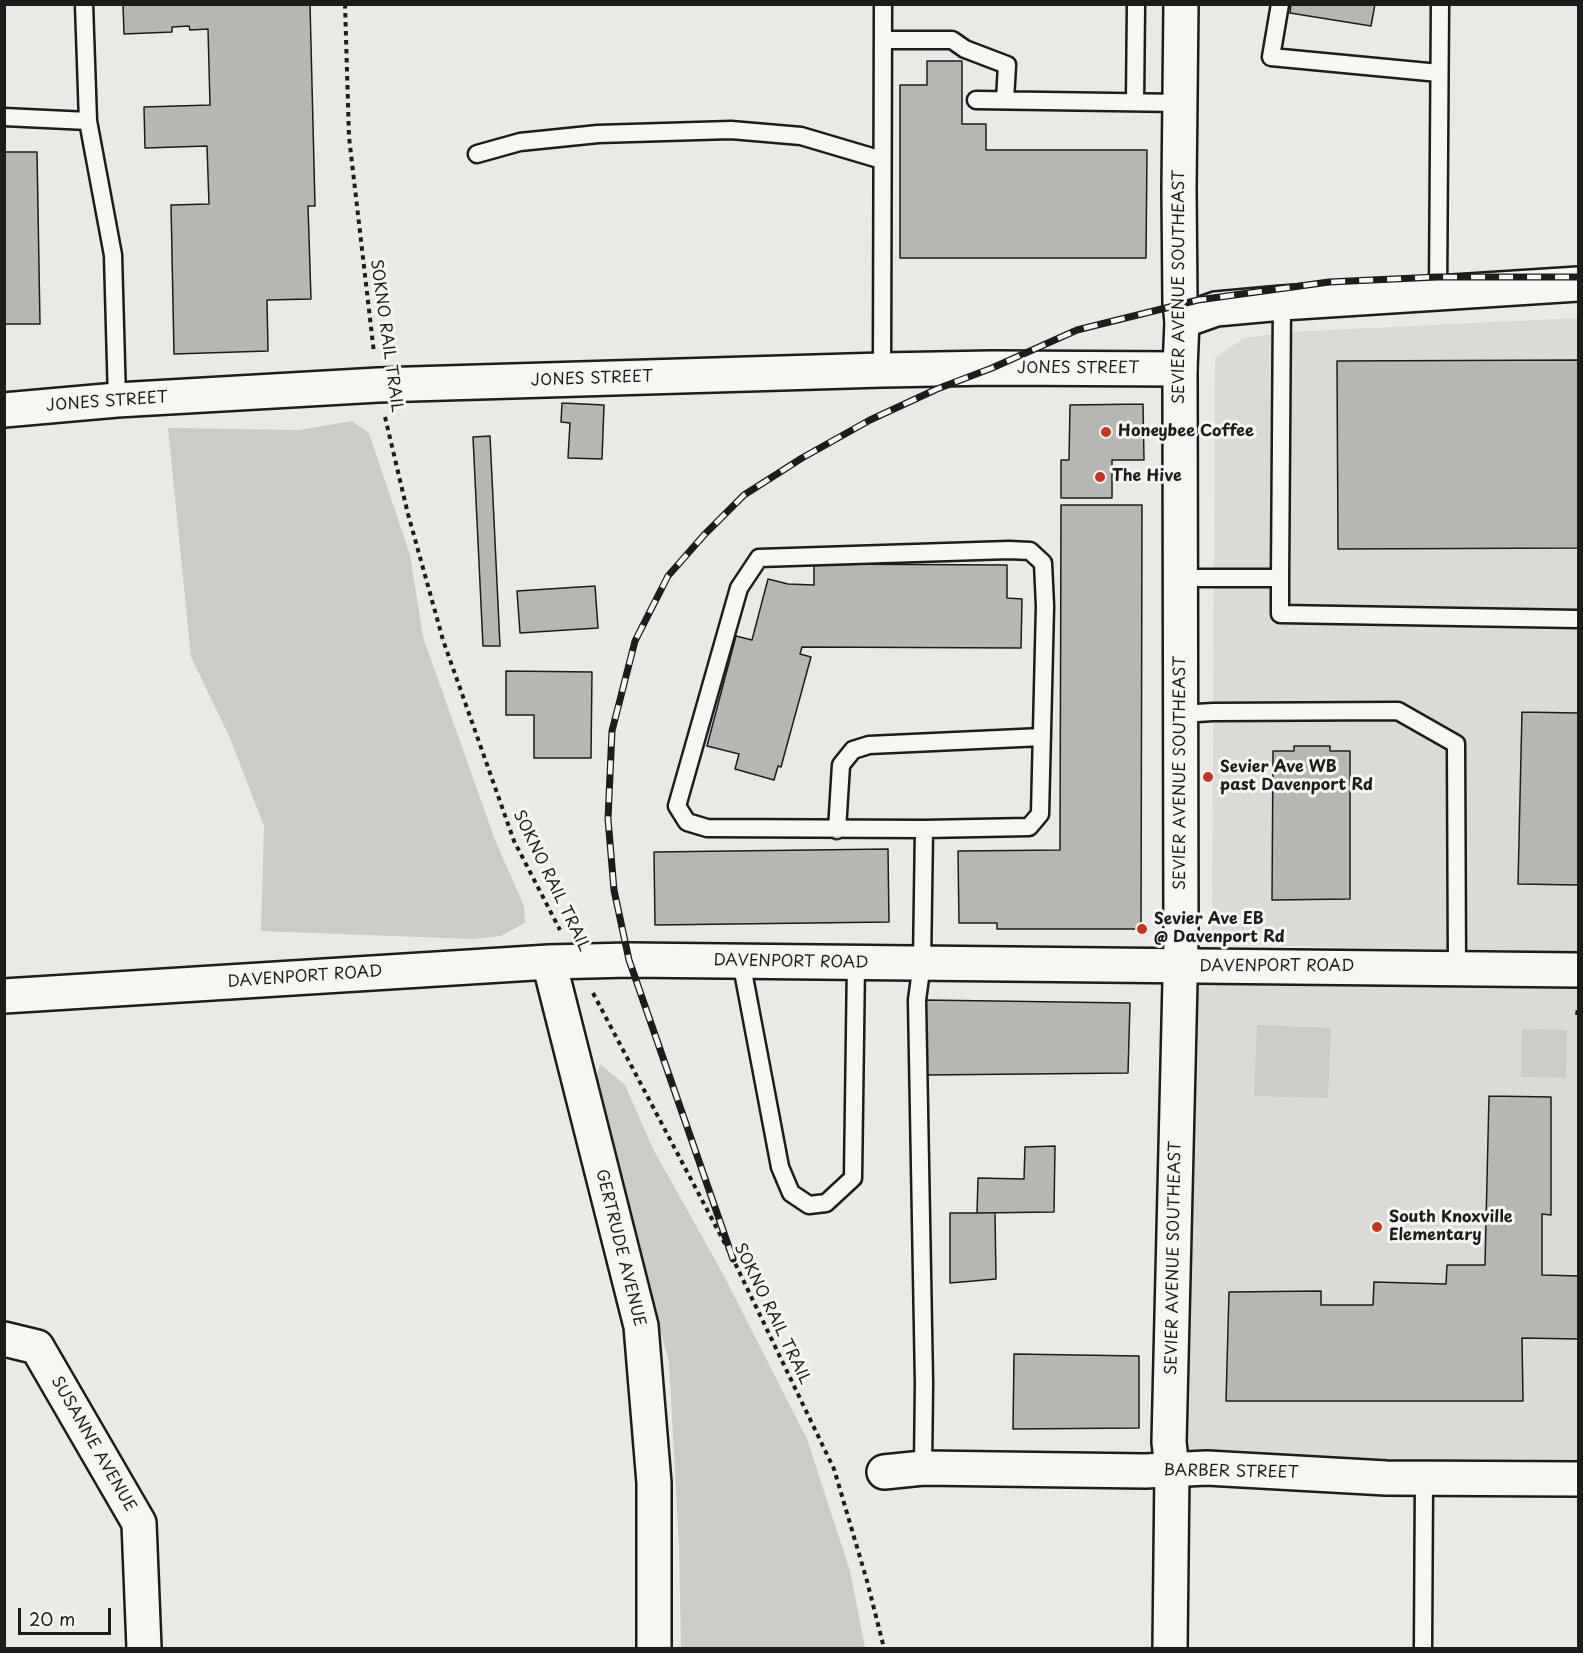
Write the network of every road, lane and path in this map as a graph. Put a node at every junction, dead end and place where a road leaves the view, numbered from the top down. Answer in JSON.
{"nodes":[{"id":1,"x":84,"y":4,"type":"edge"},
{"id":2,"x":345,"y":4,"type":"edge"},
{"id":3,"x":883,"y":4,"type":"edge"},
{"id":4,"x":1136,"y":4,"type":"edge"},
{"id":5,"x":1181,"y":4,"type":"edge"},
{"id":6,"x":1280,"y":4,"type":"edge"},
{"id":7,"x":1440,"y":4,"type":"edge"},
{"id":8,"x":883,"y":40,"type":"junction"},
{"id":9,"x":1439,"y":73,"type":"junction"},
{"id":10,"x":976,"y":100,"type":"dead end"},
{"id":11,"x":1005,"y":100,"type":"junction"},
{"id":12,"x":1135,"y":102,"type":"junction"},
{"id":13,"x":1180,"y":103,"type":"junction"},
{"id":14,"x":4,"y":117,"type":"edge"},
{"id":15,"x":88,"y":121,"type":"junction"},
{"id":16,"x":477,"y":154,"type":"dead end"},
{"id":17,"x":882,"y":160,"type":"junction"},
{"id":18,"x":1578,"y":284,"type":"edge"},
{"id":19,"x":1438,"y":293,"type":"junction"},
{"id":20,"x":1282,"y":303,"type":"junction"},
{"id":21,"x":1182,"y":321,"type":"junction"},
{"id":22,"x":1180,"y":369,"type":"junction"},
{"id":23,"x":882,"y":370,"type":"junction"},
{"id":24,"x":378,"y":385,"type":"junction"},
{"id":25,"x":117,"y":400,"type":"junction"},
{"id":26,"x":4,"y":410,"type":"edge"},
{"id":27,"x":1180,"y":578,"type":"junction"},
{"id":28,"x":1280,"y":578,"type":"junction"},
{"id":29,"x":1578,"y":619,"type":"edge"},
{"id":30,"x":1181,"y":714,"type":"junction"},
{"id":31,"x":1042,"y":737,"type":"junction"},
{"id":32,"x":924,"y":829,"type":"junction"},
{"id":33,"x":837,"y":830,"type":"junction"},
{"id":34,"x":741,"y":961,"type":"junction"},
{"id":35,"x":563,"y":962,"type":"junction"},
{"id":36,"x":856,"y":963,"type":"junction"},
{"id":37,"x":922,"y":963,"type":"junction"},
{"id":38,"x":1181,"y":966,"type":"junction"},
{"id":39,"x":1457,"y":969,"type":"junction"},
{"id":40,"x":1578,"y":970,"type":"edge"},
{"id":41,"x":4,"y":996,"type":"edge"},
{"id":42,"x":1578,"y":1008,"type":"edge"},
{"id":43,"x":1577,"y":1016,"type":"edge"},
{"id":44,"x":4,"y":1339,"type":"edge"},
{"id":45,"x":923,"y":1468,"type":"junction"},
{"id":46,"x":1172,"y":1469,"type":"junction"},
{"id":47,"x":884,"y":1472,"type":"dead end"},
{"id":48,"x":1424,"y":1479,"type":"junction"},
{"id":49,"x":1578,"y":1479,"type":"edge"},
{"id":50,"x":144,"y":1648,"type":"edge"},
{"id":51,"x":654,"y":1648,"type":"edge"},
{"id":52,"x":884,"y":1648,"type":"edge"},
{"id":53,"x":1170,"y":1648,"type":"edge"},
{"id":54,"x":1424,"y":1648,"type":"edge"}],
"edges":[{"from":1,"to":15,"type":"lane"},
{"from":2,"to":24,"type":"path","name":"SOKNO RAIL TRAIL"},
{"from":3,"to":8,"type":"lane"},
{"from":4,"to":12,"type":"lane"},
{"from":5,"to":13,"type":"street","name":"SEVIER AVENUE SOUTHEAST"},
{"from":6,"to":9,"type":"lane"},
{"from":7,"to":9,"type":"lane"},
{"from":8,"to":11,"type":"lane"},
{"from":8,"to":17,"type":"lane"},
{"from":9,"to":19,"type":"lane"},
{"from":10,"to":11,"type":"lane"},
{"from":11,"to":12,"type":"lane"},
{"from":12,"to":13,"type":"lane"},
{"from":13,"to":21,"type":"street","name":"SEVIER AVENUE SOUTHEAST"},
{"from":14,"to":15,"type":"lane"},
{"from":15,"to":25,"type":"lane"},
{"from":16,"to":17,"type":"lane"},
{"from":17,"to":23,"type":"lane"},
{"from":18,"to":19,"type":"street"},
{"from":19,"to":20,"type":"street"},
{"from":20,"to":21,"type":"street"},
{"from":20,"to":28,"type":"lane"},
{"from":21,"to":22,"type":"street","name":"SEVIER AVENUE SOUTHEAST"},
{"from":22,"to":23,"type":"street","name":"JONES STREET"},
{"from":22,"to":27,"type":"street","name":"SEVIER AVENUE SOUTHEAST"},
{"from":23,"to":24,"type":"street","name":"JONES STREET"},
{"from":24,"to":25,"type":"street","name":"JONES STREET"},
{"from":24,"to":35,"type":"path","name":"SOKNO RAIL TRAIL"},
{"from":25,"to":26,"type":"street","name":"JONES STREET"},
{"from":27,"to":28,"type":"lane"},
{"from":27,"to":30,"type":"street","name":"SEVIER AVENUE SOUTHEAST"},
{"from":28,"to":29,"type":"lane"},
{"from":30,"to":38,"type":"street","name":"SEVIER AVENUE SOUTHEAST"},
{"from":30,"to":39,"type":"lane"},
{"from":31,"to":32,"type":"lane"},
{"from":31,"to":33,"type":"lane"},
{"from":31,"to":33,"type":"lane"},
{"from":32,"to":33,"type":"lane"},
{"from":32,"to":37,"type":"lane"},
{"from":34,"to":35,"type":"street","name":"DAVENPORT ROAD"},
{"from":34,"to":36,"type":"street","name":"DAVENPORT ROAD"},
{"from":34,"to":36,"type":"lane"},
{"from":35,"to":41,"type":"street","name":"DAVENPORT ROAD"},
{"from":35,"to":51,"type":"street","name":"GERTRUDE AVENUE"},
{"from":35,"to":52,"type":"path","name":"SOKNO RAIL TRAIL"},
{"from":36,"to":37,"type":"street","name":"DAVENPORT ROAD"},
{"from":37,"to":38,"type":"street","name":"DAVENPORT ROAD"},
{"from":37,"to":45,"type":"lane"},
{"from":38,"to":39,"type":"street","name":"DAVENPORT ROAD"},
{"from":38,"to":46,"type":"street","name":"SEVIER AVENUE SOUTHEAST"},
{"from":39,"to":40,"type":"street","name":"DAVENPORT ROAD"},
{"from":42,"to":43,"type":"path"},
{"from":44,"to":50,"type":"street","name":"SUSANNE AVENUE"},
{"from":45,"to":46,"type":"street","name":"BARBER STREET"},
{"from":45,"to":47,"type":"street","name":"BARBER STREET"},
{"from":46,"to":48,"type":"street","name":"BARBER STREET"},
{"from":46,"to":53,"type":"street","name":"SEVIER AVENUE SOUTHEAST"},
{"from":48,"to":49,"type":"street","name":"BARBER STREET"},
{"from":48,"to":54,"type":"lane"}]}
